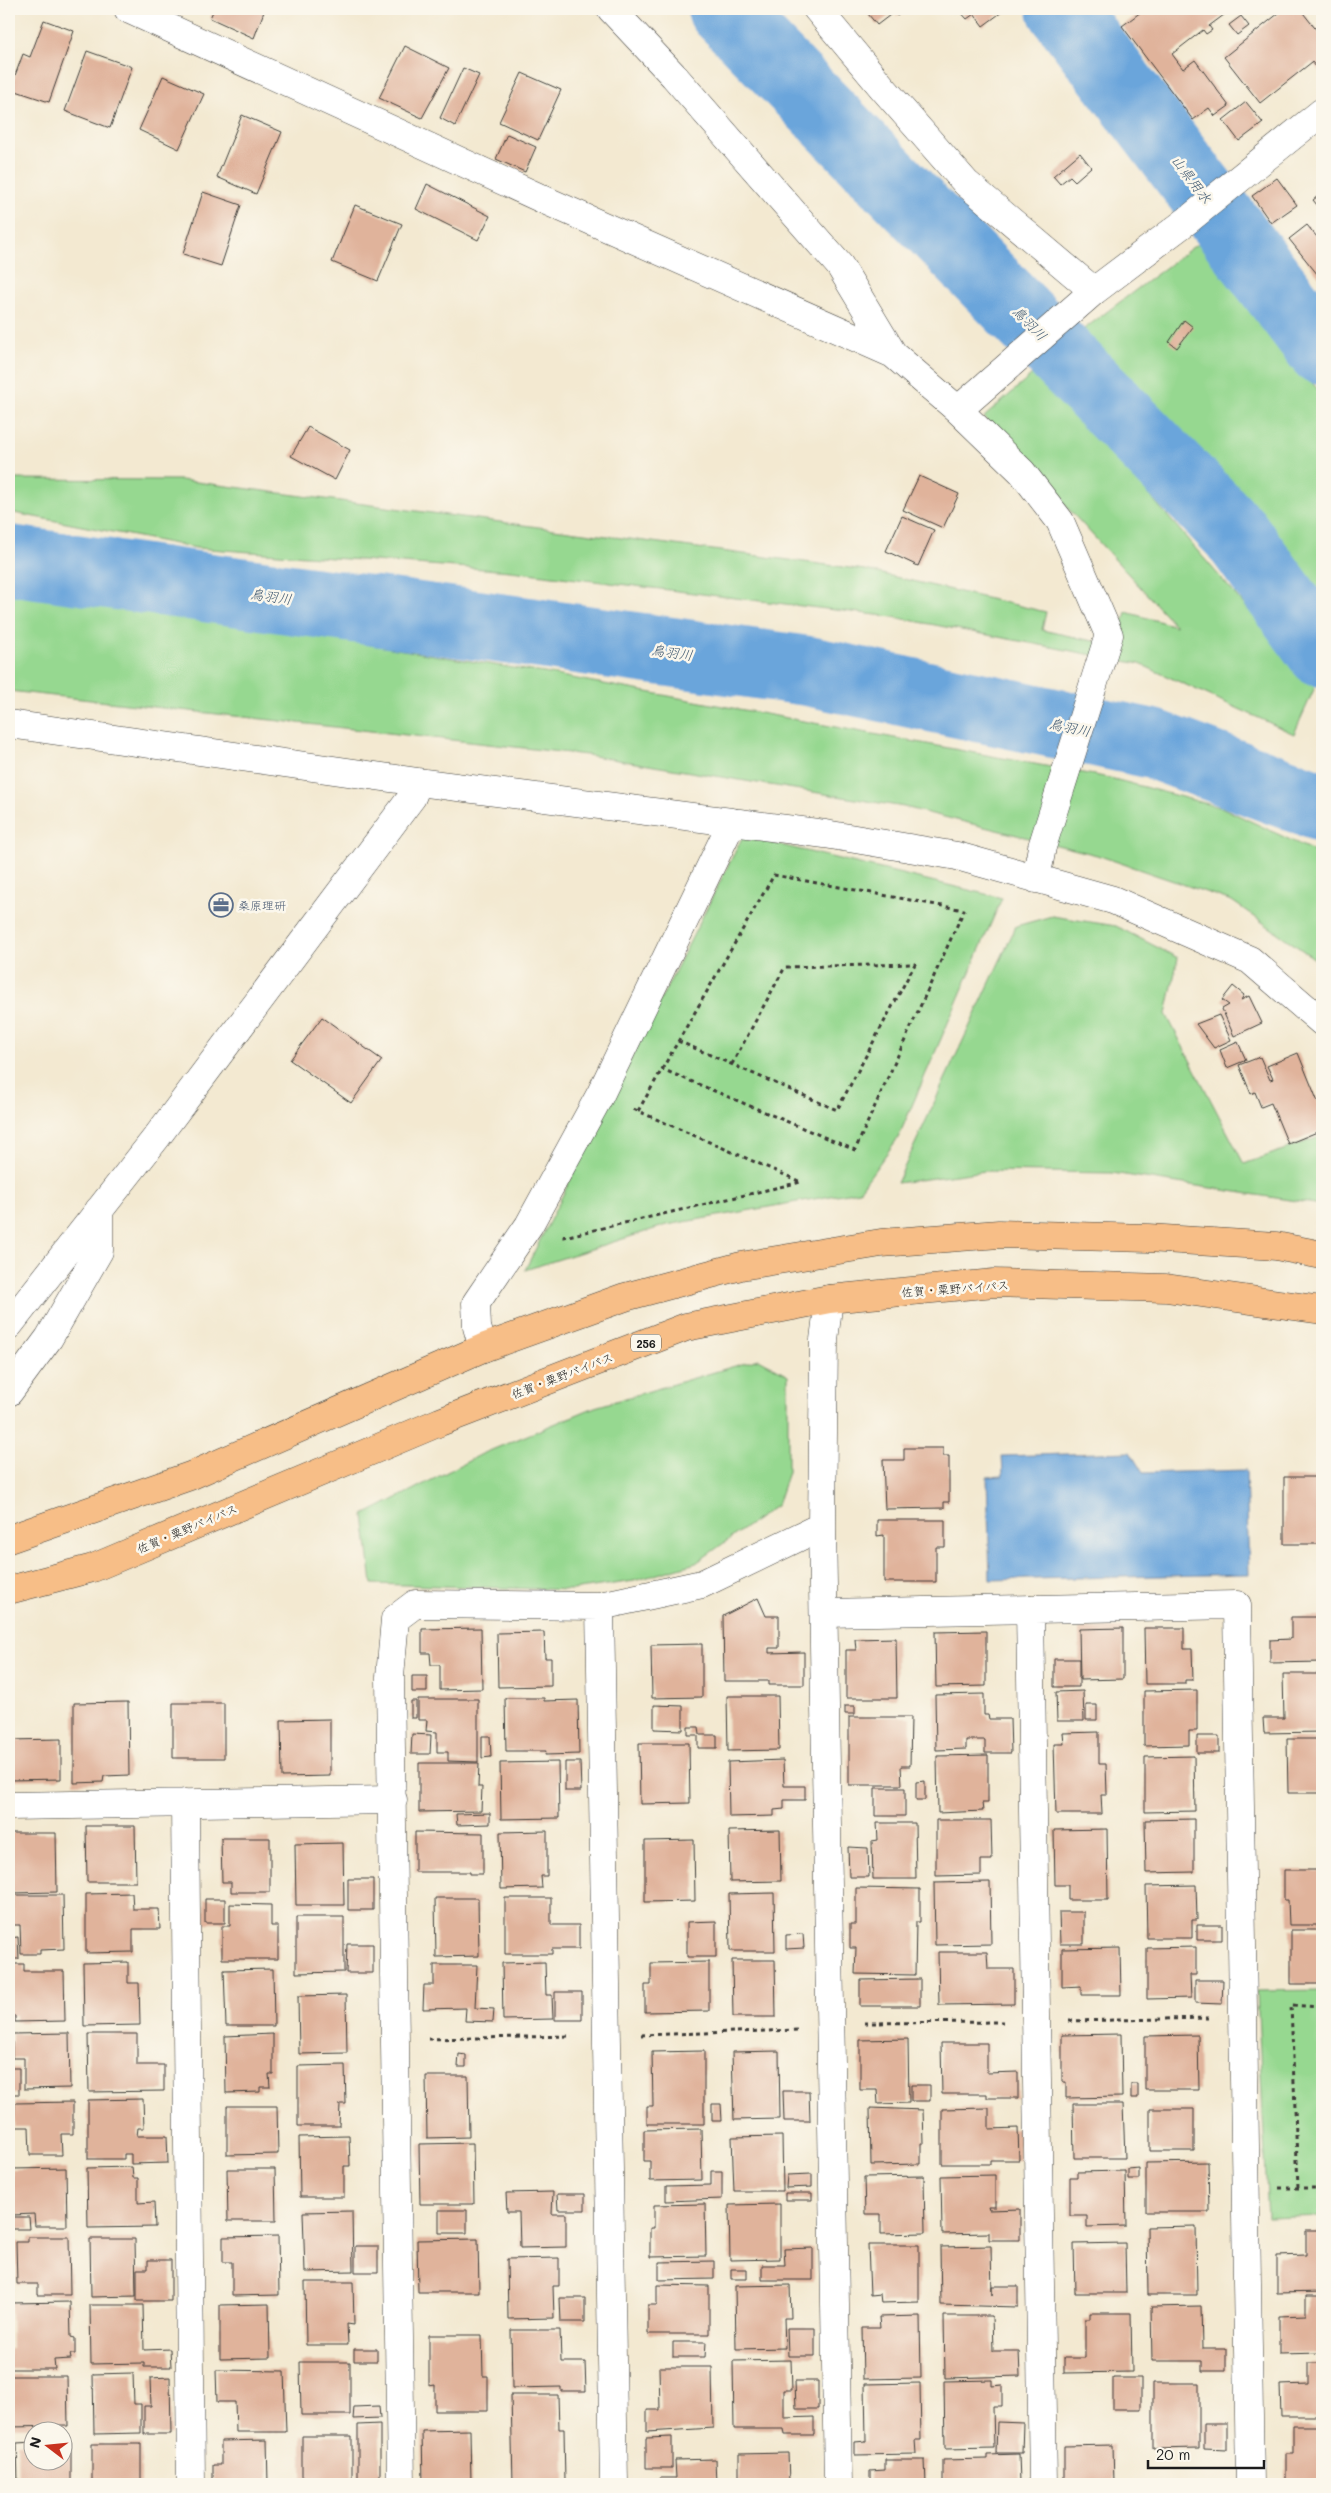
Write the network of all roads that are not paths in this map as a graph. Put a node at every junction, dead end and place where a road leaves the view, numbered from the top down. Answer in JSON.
{"nodes":[{"id":1,"x":128,"y":9,"type":"edge"},
{"id":2,"x":611,"y":9,"type":"edge"},
{"id":3,"x":817,"y":9,"type":"edge"},
{"id":4,"x":1322,"y":112,"type":"edge"},
{"id":5,"x":1084,"y":299,"type":"junction"},
{"id":6,"x":893,"y":354,"type":"junction"},
{"id":7,"x":958,"y":410,"type":"junction"},
{"id":8,"x":9,"y":724,"type":"edge"},
{"id":9,"x":418,"y":782,"type":"junction"},
{"id":10,"x":732,"y":822,"type":"junction"},
{"id":11,"x":1036,"y":879,"type":"junction"},
{"id":12,"x":1322,"y":1022,"type":"edge"},
{"id":13,"x":99,"y":1210,"type":"junction"},
{"id":14,"x":1322,"y":1255,"type":"edge"},
{"id":15,"x":829,"y":1299,"type":"junction"},
{"id":16,"x":1322,"y":1310,"type":"edge"},
{"id":17,"x":9,"y":1326,"type":"edge"},
{"id":18,"x":483,"y":1348,"type":"junction"},
{"id":19,"x":9,"y":1392,"type":"edge"},
{"id":20,"x":822,"y":1526,"type":"junction"},
{"id":21,"x":9,"y":1538,"type":"edge"},
{"id":22,"x":9,"y":1590,"type":"edge"},
{"id":23,"x":600,"y":1606,"type":"junction"},
{"id":24,"x":1030,"y":1609,"type":"junction"},
{"id":25,"x":824,"y":1613,"type":"junction"},
{"id":26,"x":393,"y":1800,"type":"junction"},
{"id":27,"x":185,"y":1803,"type":"junction"},
{"id":28,"x":9,"y":1806,"type":"edge"},
{"id":29,"x":191,"y":2484,"type":"edge"},
{"id":30,"x":401,"y":2484,"type":"edge"},
{"id":31,"x":614,"y":2484,"type":"edge"},
{"id":32,"x":838,"y":2484,"type":"edge"},
{"id":33,"x":1043,"y":2484,"type":"edge"},
{"id":34,"x":1250,"y":2484,"type":"edge"}],
"edges":[{"from":1,"to":6,"type":"street"},
{"from":2,"to":6,"type":"street"},
{"from":3,"to":5,"type":"street"},
{"from":4,"to":5,"type":"street"},
{"from":5,"to":7,"type":"street"},
{"from":6,"to":7,"type":"street"},
{"from":7,"to":11,"type":"street"},
{"from":8,"to":9,"type":"street"},
{"from":9,"to":10,"type":"street"},
{"from":9,"to":13,"type":"street"},
{"from":10,"to":11,"type":"street"},
{"from":10,"to":18,"type":"street"},
{"from":11,"to":12,"type":"street"},
{"from":13,"to":17,"type":"street"},
{"from":13,"to":19,"type":"street"},
{"from":14,"to":18,"type":"highway"},
{"from":15,"to":16,"type":"highway","name":"佐賀・粟野バイパス","number":"256"},
{"from":15,"to":20,"type":"street"},
{"from":15,"to":22,"type":"highway","name":"佐賀・粟野バイパス","number":"256"},
{"from":18,"to":21,"type":"highway"},
{"from":20,"to":23,"type":"street"},
{"from":20,"to":25,"type":"street"},
{"from":23,"to":26,"type":"street"},
{"from":23,"to":31,"type":"street"},
{"from":24,"to":25,"type":"street"},
{"from":24,"to":33,"type":"street"},
{"from":24,"to":34,"type":"street"},
{"from":25,"to":32,"type":"street"},
{"from":26,"to":27,"type":"street"},
{"from":26,"to":30,"type":"street"},
{"from":27,"to":28,"type":"street"},
{"from":27,"to":29,"type":"street"}]}
